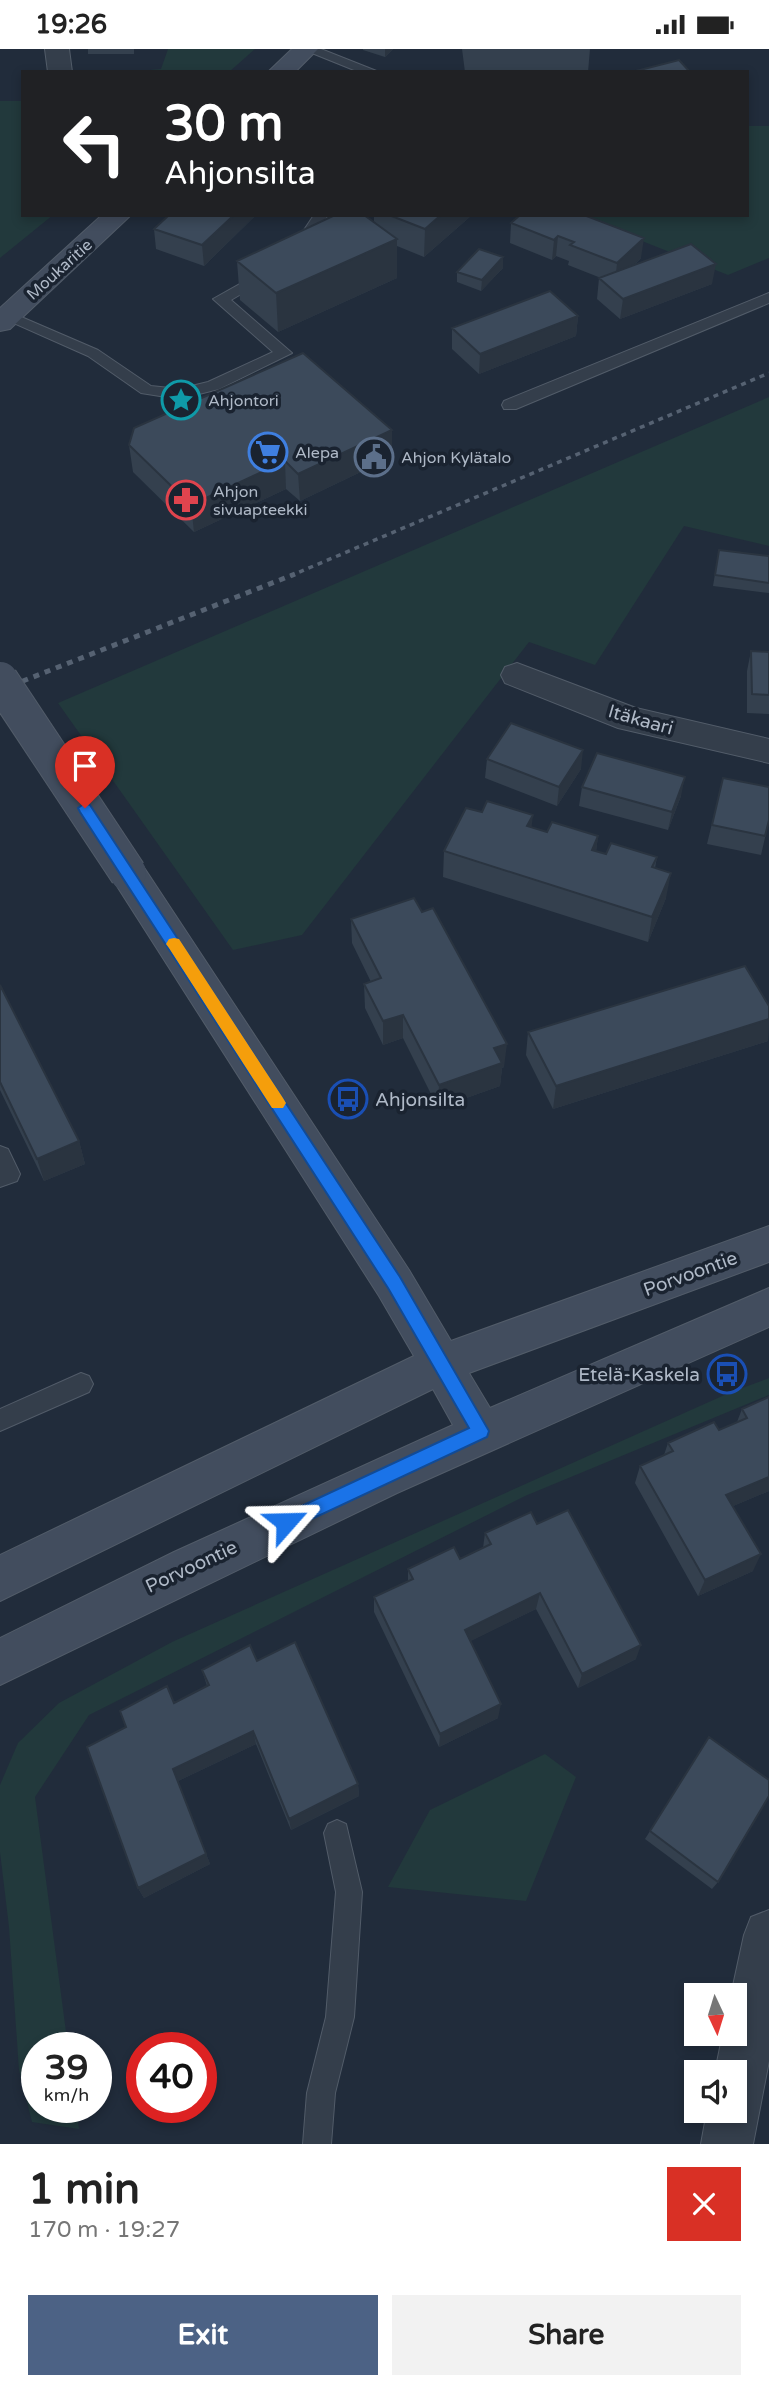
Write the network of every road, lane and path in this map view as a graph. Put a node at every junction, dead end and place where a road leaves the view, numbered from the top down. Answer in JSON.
{"nodes":[{"id":1,"x":57,"y":49,"type":"edge"},
{"id":2,"x":307,"y":49,"type":"edge"},
{"id":3,"x":60,"y":70,"type":"edge"},
{"id":4,"x":283,"y":70,"type":"edge"},
{"id":5,"x":366,"y":70,"type":"edge"},
{"id":6,"x":116,"y":217,"type":"edge"},
{"id":7,"x":320,"y":217,"type":"edge"},
{"id":8,"x":769,"y":298,"type":"edge"},
{"id":9,"x":4,"y":320,"type":"edge"},
{"id":10,"x":510,"y":405,"type":"dead end"},
{"id":11,"x":517,"y":675,"type":"dead end"},
{"id":12,"x":0,"y":680,"type":"edge"},
{"id":13,"x":769,"y":751,"type":"edge"},
{"id":14,"x":0,"y":1155,"type":"edge"},
{"id":15,"x":0,"y":1178,"type":"edge"},
{"id":16,"x":769,"y":1244,"type":"edge"},
{"id":17,"x":769,"y":1307,"type":"edge"},
{"id":18,"x":442,"y":1364,"type":"junction"},
{"id":19,"x":81,"y":1384,"type":"dead end"},
{"id":20,"x":0,"y":1420,"type":"edge"},
{"id":21,"x":480,"y":1431,"type":"junction"},
{"id":22,"x":0,"y":1579,"type":"edge"},
{"id":23,"x":0,"y":1662,"type":"edge"},
{"id":24,"x":337,"y":1833,"type":"dead end"},
{"id":25,"x":769,"y":1935,"type":"edge"},
{"id":26,"x":743,"y":2060,"type":"edge"},
{"id":27,"x":731,"y":2123,"type":"edge"},
{"id":28,"x":317,"y":2144,"type":"edge"},
{"id":29,"x":727,"y":2144,"type":"edge"}],
"edges":[{"from":1,"to":3,"type":"street"},
{"from":2,"to":4,"type":"street"},
{"from":2,"to":5,"type":"lane"},
{"from":6,"to":9,"type":"street","name":"Moukaritie"},
{"from":7,"to":9,"type":"lane"},
{"from":8,"to":10,"type":"lane"},
{"from":11,"to":13,"type":"street","name":"Itäkaari"},
{"from":12,"to":18,"type":"street","bridge":true},
{"from":14,"to":15,"type":"lane"},
{"from":16,"to":18,"type":"street","name":"Porvoontie"},
{"from":17,"to":21,"type":"street","name":"Porvoontie"},
{"from":18,"to":21,"type":"street"},
{"from":18,"to":22,"type":"street","name":"Porvoontie"},
{"from":19,"to":20,"type":"lane"},
{"from":21,"to":23,"type":"street","name":"Porvoontie"},
{"from":24,"to":28,"type":"lane"},
{"from":25,"to":26,"type":"street"},
{"from":27,"to":29,"type":"street"}]}
